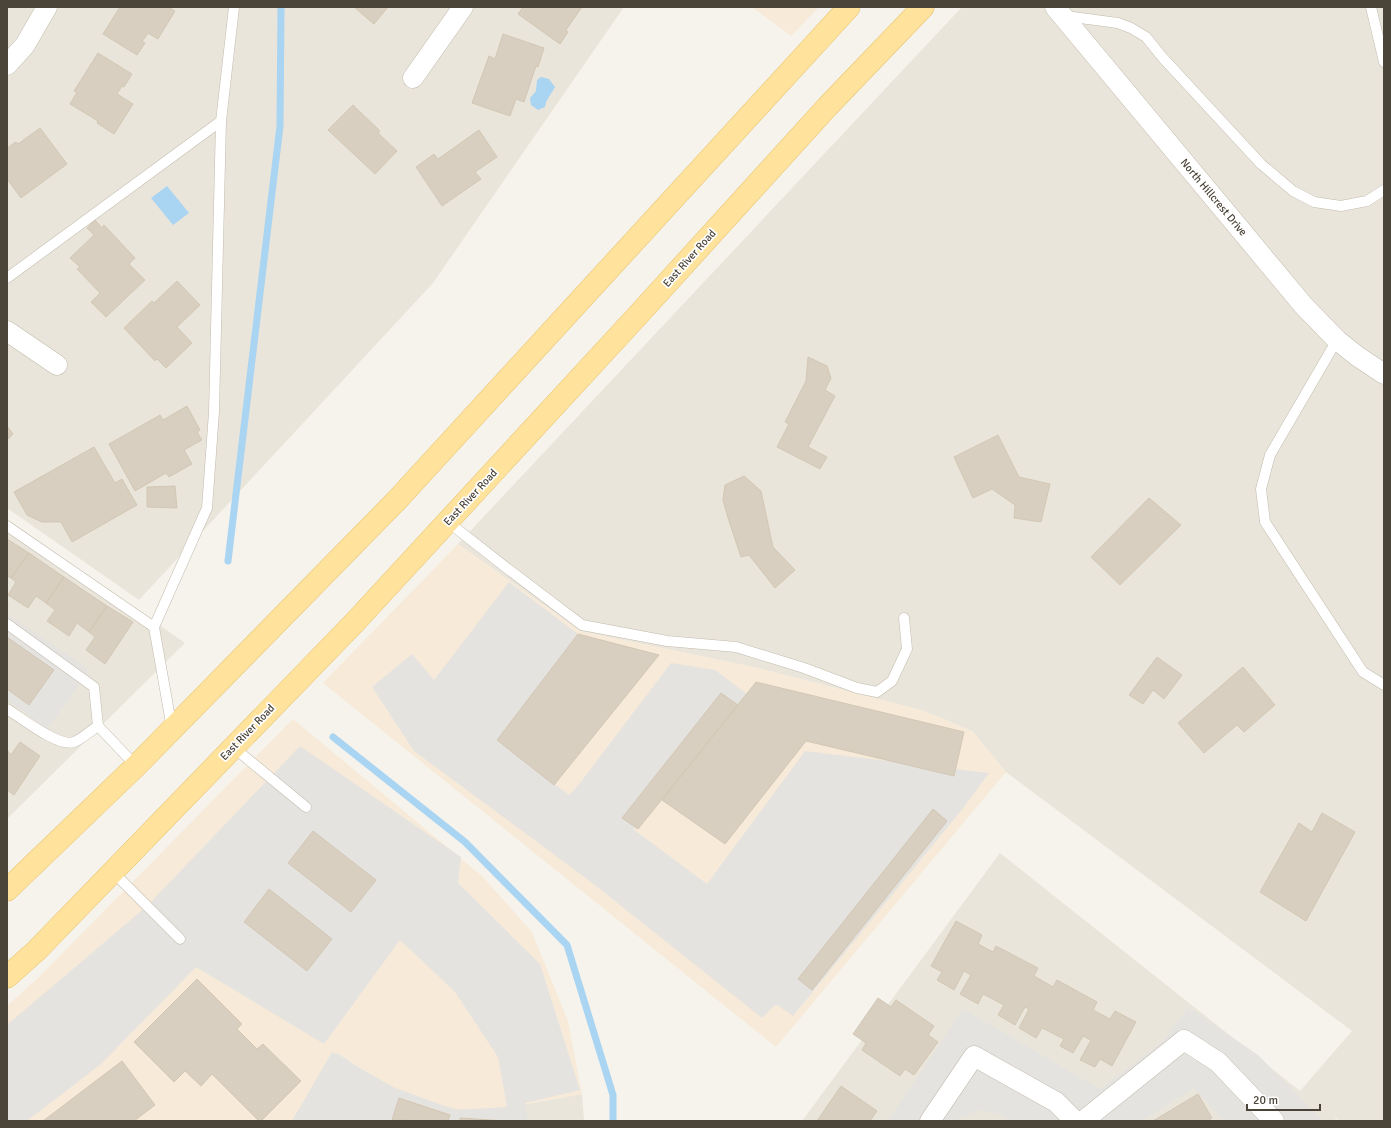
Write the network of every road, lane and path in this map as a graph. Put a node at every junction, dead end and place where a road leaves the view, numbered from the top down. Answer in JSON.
{"nodes":[{"id":1,"x":47,"y":7,"type":"edge"},
{"id":2,"x":234,"y":7,"type":"edge"},
{"id":3,"x":462,"y":7,"type":"edge"},
{"id":4,"x":849,"y":7,"type":"edge"},
{"id":5,"x":923,"y":7,"type":"edge"},
{"id":6,"x":1371,"y":7,"type":"edge"},
{"id":7,"x":1059,"y":11,"type":"edge"},
{"id":8,"x":1384,"y":62,"type":"edge"},
{"id":9,"x":7,"y":65,"type":"edge"},
{"id":10,"x":413,"y":78,"type":"dead end"},
{"id":11,"x":221,"y":121,"type":"junction"},
{"id":12,"x":1384,"y":190,"type":"edge"},
{"id":13,"x":7,"y":278,"type":"edge"},
{"id":14,"x":7,"y":331,"type":"edge"},
{"id":15,"x":1337,"y":340,"type":"junction"},
{"id":16,"x":57,"y":365,"type":"dead end"},
{"id":17,"x":1384,"y":374,"type":"edge"},
{"id":18,"x":448,"y":522,"type":"junction"},
{"id":19,"x":7,"y":526,"type":"edge"},
{"id":20,"x":904,"y":618,"type":"dead end"},
{"id":21,"x":7,"y":624,"type":"edge"},
{"id":22,"x":154,"y":627,"type":"junction"},
{"id":23,"x":1384,"y":685,"type":"edge"},
{"id":24,"x":7,"y":709,"type":"edge"},
{"id":25,"x":98,"y":726,"type":"junction"},
{"id":26,"x":172,"y":730,"type":"junction"},
{"id":27,"x":233,"y":747,"type":"junction"},
{"id":28,"x":136,"y":766,"type":"junction"},
{"id":29,"x":306,"y":807,"type":"dead end"},
{"id":30,"x":113,"y":872,"type":"junction"},
{"id":31,"x":7,"y":890,"type":"edge"},
{"id":32,"x":180,"y":938,"type":"dead end"},
{"id":33,"x":7,"y":978,"type":"edge"},
{"id":34,"x":930,"y":1121,"type":"edge"},
{"id":35,"x":1075,"y":1121,"type":"edge"},
{"id":36,"x":1083,"y":1121,"type":"edge"},
{"id":37,"x":1274,"y":1121,"type":"edge"}],
"edges":[{"from":1,"to":9,"type":"street"},
{"from":2,"to":11,"type":"lane"},
{"from":3,"to":10,"type":"street"},
{"from":4,"to":26,"type":"main road"},
{"from":5,"to":18,"type":"main road","name":"East River Road"},
{"from":6,"to":8,"type":"lane"},
{"from":7,"to":12,"type":"lane"},
{"from":7,"to":15,"type":"street","name":"North Hillcrest Drive"},
{"from":11,"to":13,"type":"lane"},
{"from":11,"to":22,"type":"lane"},
{"from":14,"to":16,"type":"street"},
{"from":15,"to":17,"type":"street","name":"North Hillcrest Drive"},
{"from":15,"to":23,"type":"lane"},
{"from":18,"to":20,"type":"lane"},
{"from":18,"to":27,"type":"main road","name":"East River Road"},
{"from":19,"to":22,"type":"lane"},
{"from":21,"to":25,"type":"lane"},
{"from":22,"to":26,"type":"lane"},
{"from":24,"to":25,"type":"lane"},
{"from":25,"to":28,"type":"lane"},
{"from":26,"to":28,"type":"main road"},
{"from":27,"to":29,"type":"lane"},
{"from":27,"to":30,"type":"main road","name":"East River Road"},
{"from":28,"to":31,"type":"main road"},
{"from":30,"to":32,"type":"lane"},
{"from":30,"to":33,"type":"main road","name":"East River Road"},
{"from":34,"to":35,"type":"street"},
{"from":36,"to":37,"type":"street"}]}
